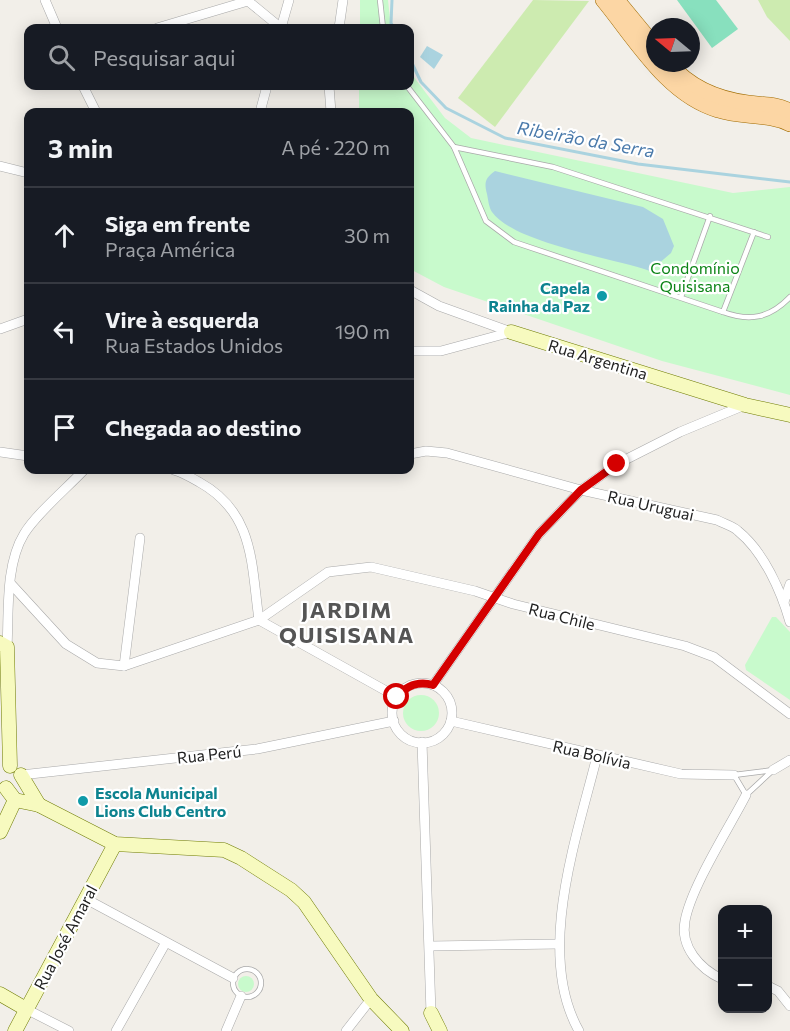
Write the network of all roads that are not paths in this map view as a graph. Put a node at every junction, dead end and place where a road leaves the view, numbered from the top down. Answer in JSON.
{"nodes":[{"id":1,"x":45,"y":0,"type":"edge"},
{"id":2,"x":289,"y":0,"type":"edge"},
{"id":3,"x":343,"y":0,"type":"edge"},
{"id":4,"x":380,"y":0,"type":"edge"},
{"id":5,"x":603,"y":0,"type":"edge"},
{"id":6,"x":617,"y":0,"type":"edge"},
{"id":7,"x":55,"y":24,"type":"edge"},
{"id":8,"x":170,"y":24,"type":"edge"},
{"id":9,"x":276,"y":24,"type":"edge"},
{"id":10,"x":282,"y":24,"type":"edge"},
{"id":11,"x":340,"y":24,"type":"edge"},
{"id":12,"x":383,"y":24,"type":"edge"},
{"id":13,"x":646,"y":35,"type":"edge"},
{"id":14,"x":680,"y":72,"type":"edge"},
{"id":15,"x":85,"y":90,"type":"edge"},
{"id":16,"x":266,"y":90,"type":"edge"},
{"id":17,"x":329,"y":90,"type":"edge"},
{"id":18,"x":410,"y":90,"type":"edge"},
{"id":19,"x":94,"y":108,"type":"edge"},
{"id":20,"x":261,"y":108,"type":"edge"},
{"id":21,"x":331,"y":108,"type":"edge"},
{"id":22,"x":790,"y":111,"type":"edge"},
{"id":23,"x":790,"y":124,"type":"edge"},
{"id":24,"x":454,"y":147,"type":"junction"},
{"id":25,"x":0,"y":166,"type":"edge"},
{"id":26,"x":24,"y":172,"type":"edge"},
{"id":27,"x":710,"y":216,"type":"junction"},
{"id":28,"x":754,"y":232,"type":"junction"},
{"id":29,"x":768,"y":237,"type":"dead end"},
{"id":30,"x":414,"y":292,"type":"edge"},
{"id":31,"x":681,"y":297,"type":"junction"},
{"id":32,"x":790,"y":297,"type":"edge"},
{"id":33,"x":723,"y":312,"type":"junction"},
{"id":34,"x":24,"y":320,"type":"edge"},
{"id":35,"x":0,"y":329,"type":"edge"},
{"id":36,"x":511,"y":332,"type":"junction"},
{"id":37,"x":414,"y":351,"type":"edge"},
{"id":38,"x":745,"y":405,"type":"junction"},
{"id":39,"x":790,"y":415,"type":"edge"},
{"id":40,"x":0,"y":452,"type":"edge"},
{"id":41,"x":414,"y":453,"type":"edge"},
{"id":42,"x":24,"y":455,"type":"edge"},
{"id":43,"x":80,"y":474,"type":"edge"},
{"id":44,"x":184,"y":474,"type":"edge"},
{"id":45,"x":581,"y":490,"type":"junction"},
{"id":46,"x":140,"y":538,"type":"dead end"},
{"id":47,"x":11,"y":584,"type":"junction"},
{"id":48,"x":790,"y":584,"type":"edge"},
{"id":49,"x":495,"y":598,"type":"junction"},
{"id":50,"x":784,"y":602,"type":"junction"},
{"id":51,"x":259,"y":620,"type":"junction"},
{"id":52,"x":790,"y":622,"type":"edge"},
{"id":53,"x":4,"y":645,"type":"edge"},
{"id":54,"x":124,"y":666,"type":"junction"},
{"id":55,"x":433,"y":685,"type":"junction"},
{"id":56,"x":397,"y":697,"type":"junction"},
{"id":57,"x":790,"y":714,"type":"edge"},
{"id":58,"x":394,"y":721,"type":"junction"},
{"id":59,"x":451,"y":721,"type":"junction"},
{"id":60,"x":422,"y":742,"type":"junction"},
{"id":61,"x":597,"y":756,"type":"junction"},
{"id":62,"x":790,"y":760,"type":"edge"},
{"id":63,"x":5,"y":769,"type":"edge"},
{"id":64,"x":772,"y":770,"type":"junction"},
{"id":65,"x":21,"y":775,"type":"junction"},
{"id":66,"x":734,"y":775,"type":"junction"},
{"id":67,"x":2,"y":784,"type":"edge"},
{"id":68,"x":746,"y":795,"type":"junction"},
{"id":69,"x":15,"y":800,"type":"junction"},
{"id":70,"x":39,"y":806,"type":"junction"},
{"id":71,"x":0,"y":832,"type":"edge"},
{"id":72,"x":115,"y":844,"type":"junction"},
{"id":73,"x":86,"y":899,"type":"junction"},
{"id":74,"x":165,"y":944,"type":"junction"},
{"id":75,"x":560,"y":944,"type":"junction"},
{"id":76,"x":430,"y":946,"type":"junction"},
{"id":77,"x":718,"y":976,"type":"edge"},
{"id":78,"x":233,"y":978,"type":"junction"},
{"id":79,"x":772,"y":988,"type":"edge"},
{"id":80,"x":0,"y":994,"type":"edge"},
{"id":81,"x":241,"y":996,"type":"junction"},
{"id":82,"x":371,"y":999,"type":"junction"},
{"id":83,"x":790,"y":1006,"type":"edge"},
{"id":84,"x":26,"y":1009,"type":"junction"},
{"id":85,"x":431,"y":1013,"type":"junction"},
{"id":86,"x":15,"y":1031,"type":"edge"},
{"id":87,"x":69,"y":1031,"type":"edge"},
{"id":88,"x":116,"y":1031,"type":"edge"},
{"id":89,"x":226,"y":1031,"type":"edge"},
{"id":90,"x":346,"y":1031,"type":"edge"},
{"id":91,"x":402,"y":1031,"type":"edge"},
{"id":92,"x":431,"y":1031,"type":"edge"},
{"id":93,"x":441,"y":1031,"type":"edge"},
{"id":94,"x":579,"y":1031,"type":"edge"}],
"edges":[{"from":1,"to":7,"type":"street"},
{"from":2,"to":10,"type":"street"},
{"from":3,"to":11,"type":"street"},
{"from":4,"to":12,"type":"lane"},
{"from":5,"to":23,"type":"main road"},
{"from":6,"to":13,"type":"main road"},
{"from":8,"to":9,"type":"street"},
{"from":14,"to":22,"type":"main road"},
{"from":15,"to":19,"type":"street"},
{"from":16,"to":20,"type":"street"},
{"from":17,"to":21,"type":"street"},
{"from":18,"to":24,"type":"lane"},
{"from":24,"to":27,"type":"lane"},
{"from":24,"to":31,"type":"lane"},
{"from":25,"to":26,"type":"street"},
{"from":27,"to":28,"type":"lane"},
{"from":27,"to":31,"type":"lane"},
{"from":28,"to":29,"type":"lane"},
{"from":28,"to":33,"type":"lane"},
{"from":30,"to":36,"type":"street","name":"Rua Argentina"},
{"from":31,"to":33,"type":"lane"},
{"from":32,"to":33,"type":"lane"},
{"from":34,"to":35,"type":"street"},
{"from":36,"to":37,"type":"street"},
{"from":36,"to":38,"type":"street","name":"Rua Argentina"},
{"from":38,"to":39,"type":"street","name":"Rua Argentina"},
{"from":38,"to":45,"type":"street"},
{"from":40,"to":42,"type":"street"},
{"from":41,"to":45,"type":"street","name":"Rua Uruguai"},
{"from":43,"to":47,"type":"street"},
{"from":44,"to":51,"type":"street"},
{"from":45,"to":49,"type":"street"},
{"from":45,"to":50,"type":"street","name":"Rua Uruguai"},
{"from":46,"to":54,"type":"street"},
{"from":47,"to":53,"type":"street"},
{"from":47,"to":54,"type":"street"},
{"from":48,"to":50,"type":"street"},
{"from":49,"to":51,"type":"street","name":"Rua Chile"},
{"from":49,"to":55,"type":"street"},
{"from":49,"to":57,"type":"street","name":"Rua Chile"},
{"from":50,"to":52,"type":"street","name":"Rua Uruguai"},
{"from":51,"to":54,"type":"street","name":"Rua Chile"},
{"from":51,"to":56,"type":"street"},
{"from":53,"to":63,"type":"street"},
{"from":55,"to":56,"type":"street"},
{"from":55,"to":59,"type":"street"},
{"from":56,"to":58,"type":"street"},
{"from":58,"to":60,"type":"street"},
{"from":58,"to":65,"type":"street","name":"Rua Perú"},
{"from":59,"to":60,"type":"street"},
{"from":59,"to":61,"type":"street","name":"Rua Bolívia"},
{"from":60,"to":76,"type":"street"},
{"from":61,"to":66,"type":"street","name":"Rua Bolívia"},
{"from":61,"to":75,"type":"street"},
{"from":62,"to":64,"type":"street"},
{"from":63,"to":65,"type":"street"},
{"from":64,"to":66,"type":"lane"},
{"from":64,"to":68,"type":"lane"},
{"from":65,"to":67,"type":"street"},
{"from":65,"to":70,"type":"street"},
{"from":66,"to":68,"type":"lane"},
{"from":67,"to":69,"type":"street"},
{"from":68,"to":77,"type":"street"},
{"from":69,"to":70,"type":"street"},
{"from":69,"to":71,"type":"street"},
{"from":70,"to":72,"type":"street"},
{"from":72,"to":73,"type":"street","name":"Rua José Amaral"},
{"from":72,"to":82,"type":"street"},
{"from":73,"to":74,"type":"street"},
{"from":73,"to":84,"type":"street","name":"Rua José Amaral"},
{"from":74,"to":78,"type":"street"},
{"from":74,"to":88,"type":"street"},
{"from":75,"to":76,"type":"street"},
{"from":75,"to":94,"type":"street"},
{"from":76,"to":85,"type":"street"},
{"from":78,"to":81,"type":"lane"},
{"from":78,"to":81,"type":"lane"},
{"from":79,"to":83,"type":"street"},
{"from":80,"to":84,"type":"street"},
{"from":81,"to":89,"type":"street"},
{"from":82,"to":90,"type":"street"},
{"from":82,"to":91,"type":"street"},
{"from":84,"to":86,"type":"street","name":"Rua José Amaral"},
{"from":84,"to":87,"type":"street"},
{"from":85,"to":92,"type":"street"},
{"from":85,"to":93,"type":"street"}]}
